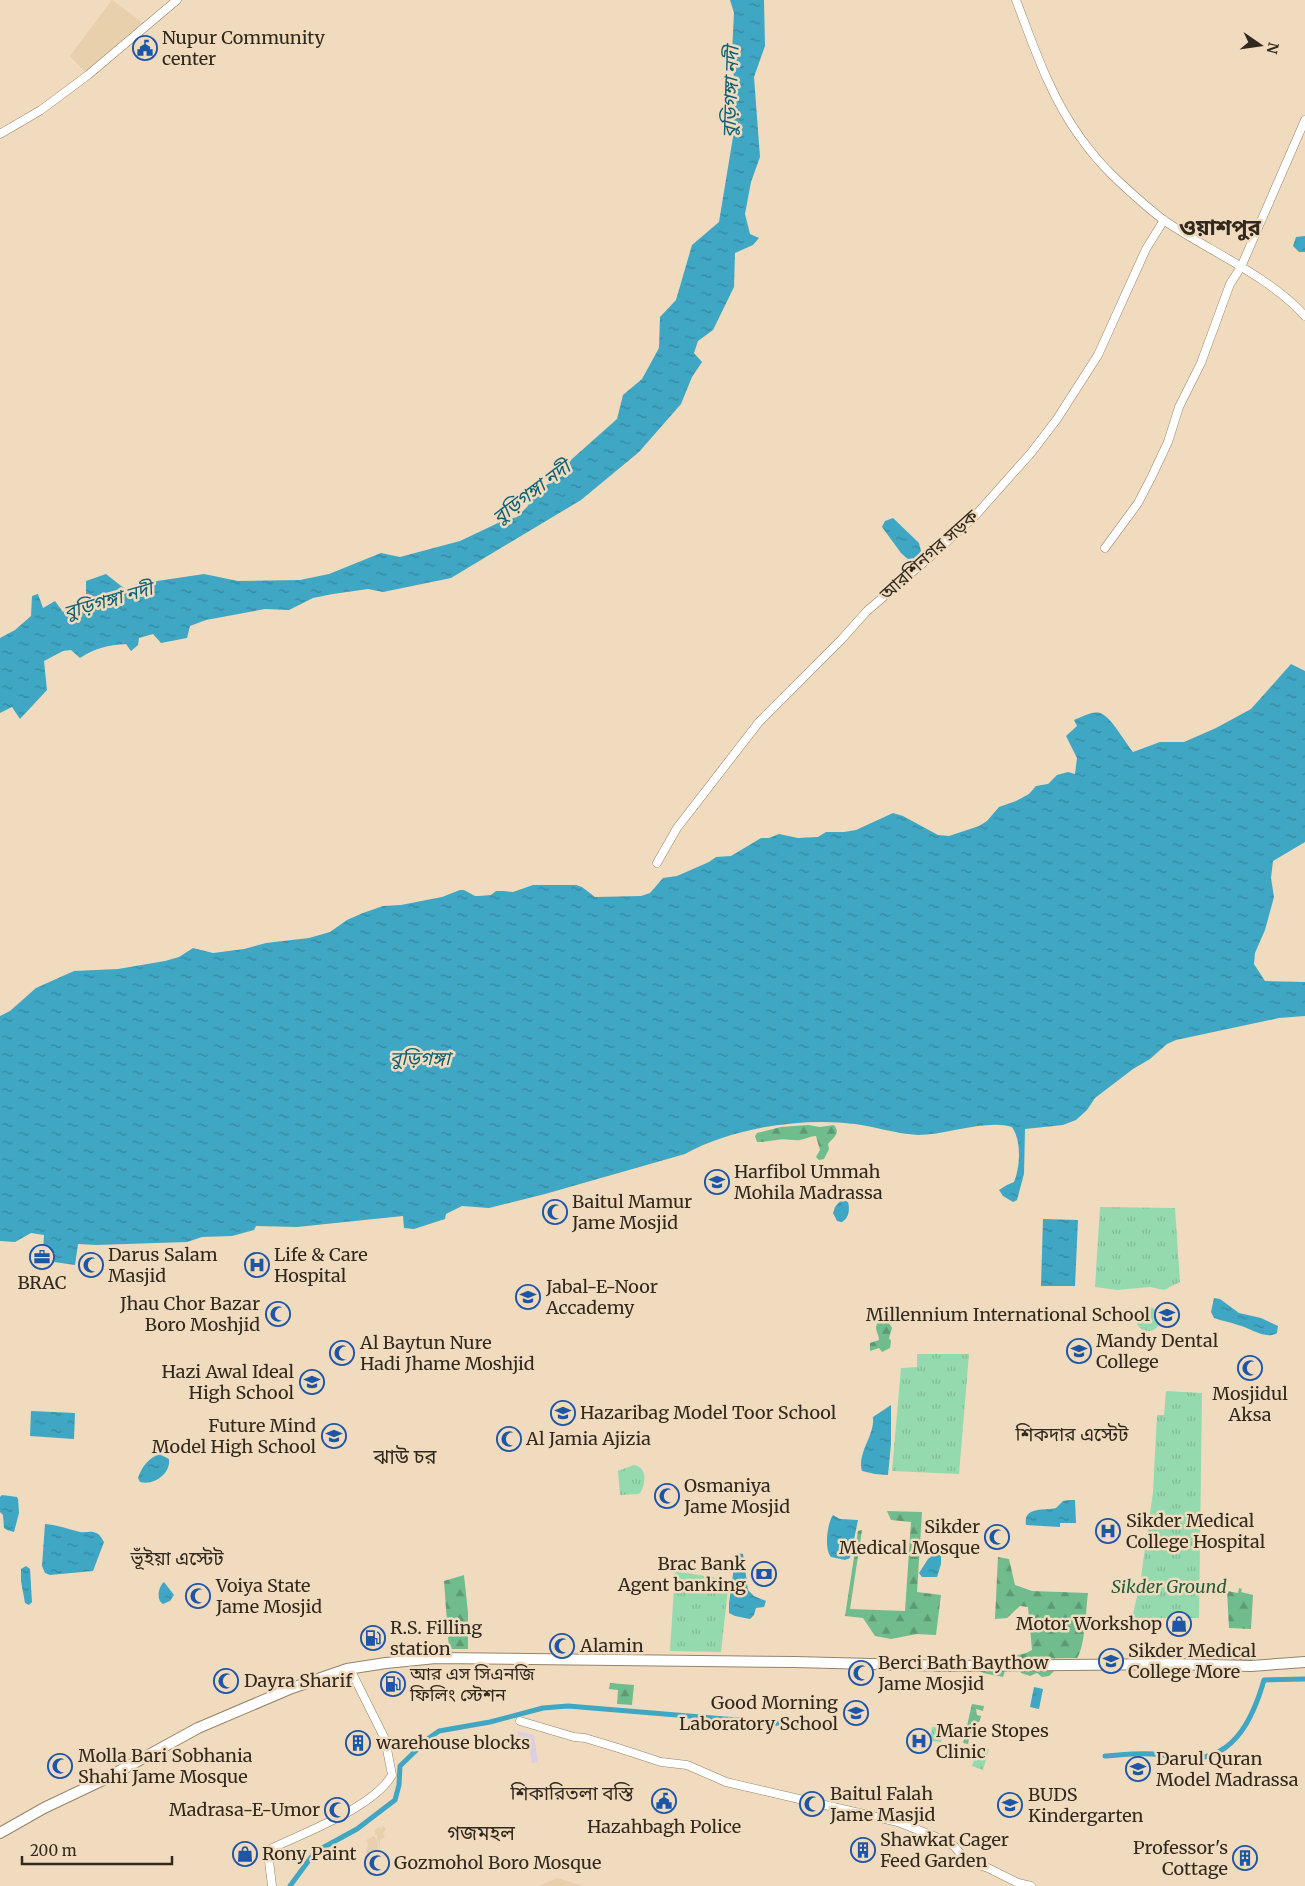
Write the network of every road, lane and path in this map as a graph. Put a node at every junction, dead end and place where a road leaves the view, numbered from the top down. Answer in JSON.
{"nodes":[{"id":1,"x":178,"y":0,"type":"edge"},
{"id":2,"x":1016,"y":0,"type":"edge"},
{"id":3,"x":1305,"y":120,"type":"edge"},
{"id":4,"x":0,"y":134,"type":"edge"},
{"id":5,"x":1164,"y":220,"type":"junction"},
{"id":6,"x":1241,"y":267,"type":"junction"},
{"id":7,"x":1305,"y":316,"type":"edge"},
{"id":8,"x":1105,"y":548,"type":"dead end"},
{"id":9,"x":657,"y":863,"type":"dead end"},
{"id":10,"x":1305,"y":1662,"type":"edge"},
{"id":11,"x":350,"y":1669,"type":"junction"},
{"id":12,"x":520,"y":1721,"type":"dead end"},
{"id":13,"x":0,"y":1833,"type":"edge"},
{"id":14,"x":272,"y":1886,"type":"edge"},
{"id":15,"x":1031,"y":1886,"type":"edge"}],
"edges":[{"from":1,"to":4,"type":"street"},
{"from":2,"to":5,"type":"street"},
{"from":3,"to":6,"type":"street"},
{"from":5,"to":6,"type":"street"},
{"from":5,"to":9,"type":"street","name":"আরশিনগর সড়ক"},
{"from":6,"to":7,"type":"street"},
{"from":6,"to":8,"type":"street"},
{"from":10,"to":11,"type":"highway"},
{"from":11,"to":13,"type":"highway"},
{"from":11,"to":14,"type":"street"},
{"from":12,"to":15,"type":"street"}]}
